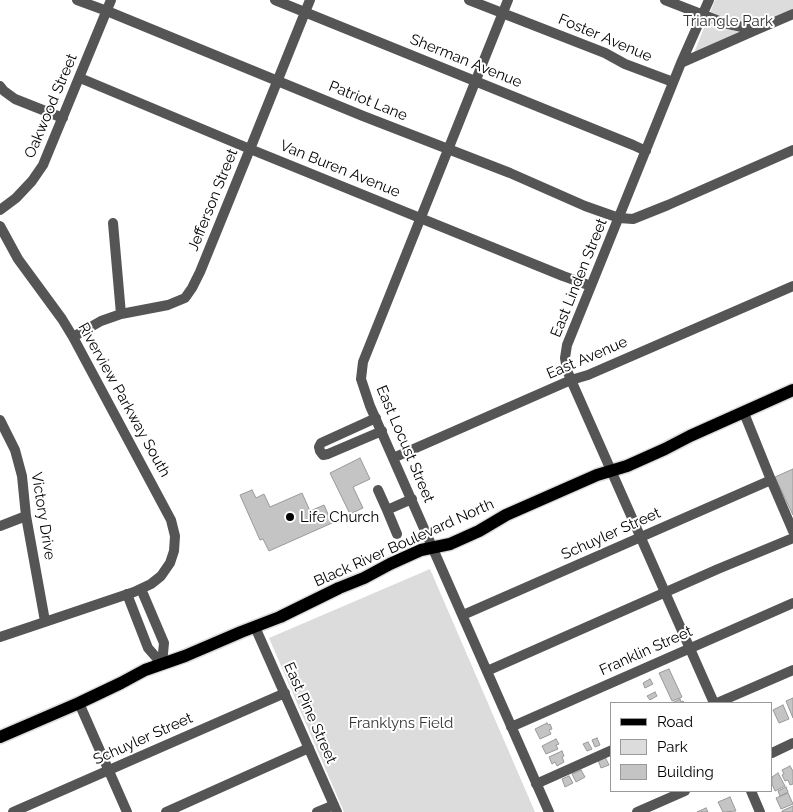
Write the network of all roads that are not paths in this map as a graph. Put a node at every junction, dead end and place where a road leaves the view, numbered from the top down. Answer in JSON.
{"nodes":[{"id":1,"x":77,"y":0,"type":"edge"},
{"id":2,"x":111,"y":0,"type":"edge"},
{"id":3,"x":275,"y":0,"type":"edge"},
{"id":4,"x":310,"y":0,"type":"edge"},
{"id":5,"x":469,"y":0,"type":"edge"},
{"id":6,"x":508,"y":0,"type":"edge"},
{"id":7,"x":665,"y":0,"type":"edge"},
{"id":8,"x":709,"y":0,"type":"edge"},
{"id":9,"x":107,"y":11,"type":"junction"},
{"id":10,"x":305,"y":12,"type":"junction"},
{"id":11,"x":503,"y":13,"type":"junction"},
{"id":12,"x":793,"y":14,"type":"edge"},
{"id":13,"x":702,"y":15,"type":"junction"},
{"id":14,"x":756,"y":30,"type":"junction"},
{"id":15,"x":681,"y":64,"type":"junction"},
{"id":16,"x":80,"y":78,"type":"junction"},
{"id":17,"x":278,"y":81,"type":"junction"},
{"id":18,"x":475,"y":81,"type":"junction"},
{"id":19,"x":673,"y":82,"type":"junction"},
{"id":20,"x":0,"y":86,"type":"edge"},
{"id":21,"x":63,"y":118,"type":"junction"},
{"id":22,"x":250,"y":149,"type":"junction"},
{"id":23,"x":448,"y":149,"type":"junction"},
{"id":24,"x":793,"y":150,"type":"edge"},
{"id":25,"x":646,"y":151,"type":"junction"},
{"id":26,"x":0,"y":210,"type":"edge"},
{"id":27,"x":421,"y":218,"type":"junction"},
{"id":28,"x":619,"y":218,"type":"junction"},
{"id":29,"x":113,"y":223,"type":"dead end"},
{"id":30,"x":0,"y":226,"type":"edge"},
{"id":31,"x":591,"y":286,"type":"junction"},
{"id":32,"x":793,"y":286,"type":"edge"},
{"id":33,"x":121,"y":314,"type":"junction"},
{"id":34,"x":73,"y":337,"type":"junction"},
{"id":35,"x":571,"y":380,"type":"junction"},
{"id":36,"x":793,"y":390,"type":"edge"},
{"id":37,"x":744,"y":413,"type":"junction"},
{"id":38,"x":376,"y":418,"type":"junction"},
{"id":39,"x":0,"y":420,"type":"edge"},
{"id":40,"x":382,"y":431,"type":"junction"},
{"id":41,"x":394,"y":458,"type":"junction"},
{"id":42,"x":610,"y":470,"type":"junction"},
{"id":43,"x":771,"y":480,"type":"junction"},
{"id":44,"x":378,"y":490,"type":"dead end"},
{"id":45,"x":412,"y":499,"type":"junction"},
{"id":46,"x":387,"y":510,"type":"junction"},
{"id":47,"x":26,"y":516,"type":"junction"},
{"id":48,"x":0,"y":526,"type":"edge"},
{"id":49,"x":793,"y":530,"type":"edge"},
{"id":50,"x":397,"y":534,"type":"dead end"},
{"id":51,"x":640,"y":537,"type":"junction"},
{"id":52,"x":793,"y":538,"type":"edge"},
{"id":53,"x":433,"y":547,"type":"junction"},
{"id":54,"x":141,"y":589,"type":"junction"},
{"id":55,"x":665,"y":593,"type":"junction"},
{"id":56,"x":127,"y":594,"type":"junction"},
{"id":57,"x":793,"y":603,"type":"edge"},
{"id":58,"x":463,"y":615,"type":"junction"},
{"id":59,"x":45,"y":621,"type":"junction"},
{"id":60,"x":255,"y":627,"type":"junction"},
{"id":61,"x":0,"y":637,"type":"edge"},
{"id":62,"x":690,"y":649,"type":"junction"},
{"id":63,"x":162,"y":664,"type":"junction"},
{"id":64,"x":793,"y":670,"type":"edge"},
{"id":65,"x":487,"y":671,"type":"junction"},
{"id":66,"x":285,"y":693,"type":"junction"},
{"id":67,"x":715,"y":702,"type":"edge"},
{"id":68,"x":717,"y":702,"type":"edge"},
{"id":69,"x":79,"y":703,"type":"junction"},
{"id":70,"x":511,"y":726,"type":"junction"},
{"id":71,"x":0,"y":738,"type":"edge"},
{"id":72,"x":793,"y":743,"type":"edge"},
{"id":73,"x":309,"y":748,"type":"junction"},
{"id":74,"x":610,"y":751,"type":"edge"},
{"id":75,"x":773,"y":753,"type":"edge"},
{"id":76,"x":109,"y":770,"type":"junction"},
{"id":77,"x":536,"y":784,"type":"junction"},
{"id":78,"x":683,"y":792,"type":"edge"},
{"id":79,"x":751,"y":792,"type":"edge"},
{"id":80,"x":335,"y":808,"type":"edge"},
{"id":81,"x":12,"y":812,"type":"edge"},
{"id":82,"x":128,"y":812,"type":"edge"},
{"id":83,"x":166,"y":812,"type":"edge"},
{"id":84,"x":317,"y":812,"type":"edge"},
{"id":85,"x":549,"y":812,"type":"edge"},
{"id":86,"x":637,"y":812,"type":"edge"},
{"id":87,"x":760,"y":812,"type":"edge"}],
"edges":[{"from":1,"to":9,"type":"street","name":"Patriot Lane"},
{"from":2,"to":9,"type":"street","name":"Oakwood Street"},
{"from":3,"to":10,"type":"street","name":"Sherman Avenue"},
{"from":4,"to":10,"type":"street","name":"Jefferson Street"},
{"from":5,"to":11,"type":"street","name":"Foster Avenue"},
{"from":6,"to":11,"type":"street","name":"East Locust Street"},
{"from":7,"to":13,"type":"street"},
{"from":8,"to":13,"type":"street","name":"East Linden Street"},
{"from":9,"to":16,"type":"street","name":"Oakwood Street"},
{"from":9,"to":17,"type":"street","name":"Patriot Lane"},
{"from":10,"to":17,"type":"street","name":"Jefferson Street"},
{"from":10,"to":18,"type":"street","name":"Sherman Avenue"},
{"from":11,"to":18,"type":"street","name":"East Locust Street"},
{"from":11,"to":19,"type":"street","name":"Foster Avenue"},
{"from":12,"to":14,"type":"street"},
{"from":13,"to":14,"type":"street"},
{"from":13,"to":15,"type":"street","name":"East Linden Street"},
{"from":14,"to":15,"type":"street"},
{"from":15,"to":19,"type":"street","name":"East Linden Street"},
{"from":16,"to":21,"type":"street","name":"Oakwood Street"},
{"from":16,"to":22,"type":"street","name":"Van Buren Avenue"},
{"from":17,"to":22,"type":"street","name":"Jefferson Street"},
{"from":17,"to":23,"type":"street","name":"Patriot Lane"},
{"from":18,"to":23,"type":"street","name":"East Locust Street"},
{"from":18,"to":25,"type":"street","name":"Sherman Avenue"},
{"from":19,"to":25,"type":"street","name":"East Linden Street"},
{"from":20,"to":21,"type":"street"},
{"from":21,"to":26,"type":"street","name":"Oakwood Street"},
{"from":22,"to":27,"type":"street","name":"Van Buren Avenue"},
{"from":22,"to":33,"type":"street","name":"Jefferson Street"},
{"from":23,"to":27,"type":"street","name":"East Locust Street"},
{"from":23,"to":28,"type":"street","name":"Patriot Lane"},
{"from":24,"to":28,"type":"street"},
{"from":25,"to":28,"type":"street","name":"East Linden Street"},
{"from":27,"to":31,"type":"street","name":"Van Buren Avenue"},
{"from":27,"to":38,"type":"street","name":"East Locust Street"},
{"from":28,"to":31,"type":"street","name":"East Linden Street"},
{"from":29,"to":33,"type":"street"},
{"from":30,"to":34,"type":"street","name":"Riverview Parkway South"},
{"from":31,"to":35,"type":"street","name":"East Linden Street"},
{"from":32,"to":35,"type":"street","name":"East Avenue"},
{"from":33,"to":34,"type":"street","name":"Jefferson Street"},
{"from":34,"to":54,"type":"street","name":"Riverview Parkway South"},
{"from":35,"to":41,"type":"street","name":"East Avenue"},
{"from":35,"to":42,"type":"street","name":"East Linden Street"},
{"from":36,"to":37,"type":"main road","name":"Black River Boulevard North"},
{"from":37,"to":42,"type":"main road","name":"Black River Boulevard North"},
{"from":37,"to":43,"type":"street"},
{"from":38,"to":40,"type":"street","name":"East Locust Street"},
{"from":38,"to":40,"type":"street"},
{"from":39,"to":47,"type":"street","name":"Victory Drive"},
{"from":40,"to":41,"type":"street","name":"East Locust Street"},
{"from":41,"to":45,"type":"street","name":"East Locust Street"},
{"from":42,"to":51,"type":"street","name":"East Linden Street"},
{"from":42,"to":53,"type":"main road","name":"Black River Boulevard North"},
{"from":43,"to":49,"type":"street"},
{"from":43,"to":51,"type":"street","name":"Schuyler Street"},
{"from":44,"to":46,"type":"street"},
{"from":45,"to":46,"type":"street"},
{"from":45,"to":53,"type":"street","name":"East Locust Street"},
{"from":46,"to":50,"type":"street"},
{"from":47,"to":48,"type":"street"},
{"from":47,"to":59,"type":"street","name":"Victory Drive"},
{"from":51,"to":55,"type":"street","name":"East Linden Street"},
{"from":51,"to":58,"type":"street","name":"Schuyler Street"},
{"from":52,"to":55,"type":"street"},
{"from":53,"to":58,"type":"street","name":"East Locust Street"},
{"from":53,"to":60,"type":"main road","name":"Black River Boulevard North"},
{"from":54,"to":56,"type":"street","name":"Riverview Parkway South"},
{"from":54,"to":63,"type":"street"},
{"from":55,"to":62,"type":"street","name":"East Linden Street"},
{"from":55,"to":65,"type":"street"},
{"from":56,"to":59,"type":"street","name":"Riverview Parkway South"},
{"from":56,"to":63,"type":"street"},
{"from":57,"to":62,"type":"street","name":"Franklin Street"},
{"from":58,"to":65,"type":"street","name":"East Locust Street"},
{"from":59,"to":61,"type":"street","name":"Riverview Parkway South"},
{"from":60,"to":63,"type":"main road","name":"Black River Boulevard North"},
{"from":60,"to":66,"type":"street","name":"East Pine Street"},
{"from":62,"to":67,"type":"street","name":"East Linden Street"},
{"from":62,"to":70,"type":"street","name":"Franklin Street"},
{"from":63,"to":69,"type":"main road","name":"Black River Boulevard North"},
{"from":64,"to":68,"type":"street"},
{"from":65,"to":70,"type":"street","name":"East Locust Street"},
{"from":66,"to":73,"type":"street","name":"East Pine Street"},
{"from":66,"to":76,"type":"street","name":"Schuyler Street"},
{"from":69,"to":71,"type":"main road","name":"Black River Boulevard North"},
{"from":69,"to":76,"type":"street"},
{"from":70,"to":77,"type":"street","name":"East Locust Street"},
{"from":72,"to":75,"type":"street"},
{"from":73,"to":80,"type":"street","name":"East Pine Street"},
{"from":73,"to":83,"type":"street"},
{"from":74,"to":77,"type":"street"},
{"from":76,"to":81,"type":"street","name":"Schuyler Street"},
{"from":76,"to":82,"type":"street"},
{"from":77,"to":85,"type":"street","name":"East Locust Street"},
{"from":78,"to":86,"type":"street"},
{"from":79,"to":87,"type":"street"},
{"from":80,"to":84,"type":"street"}]}
